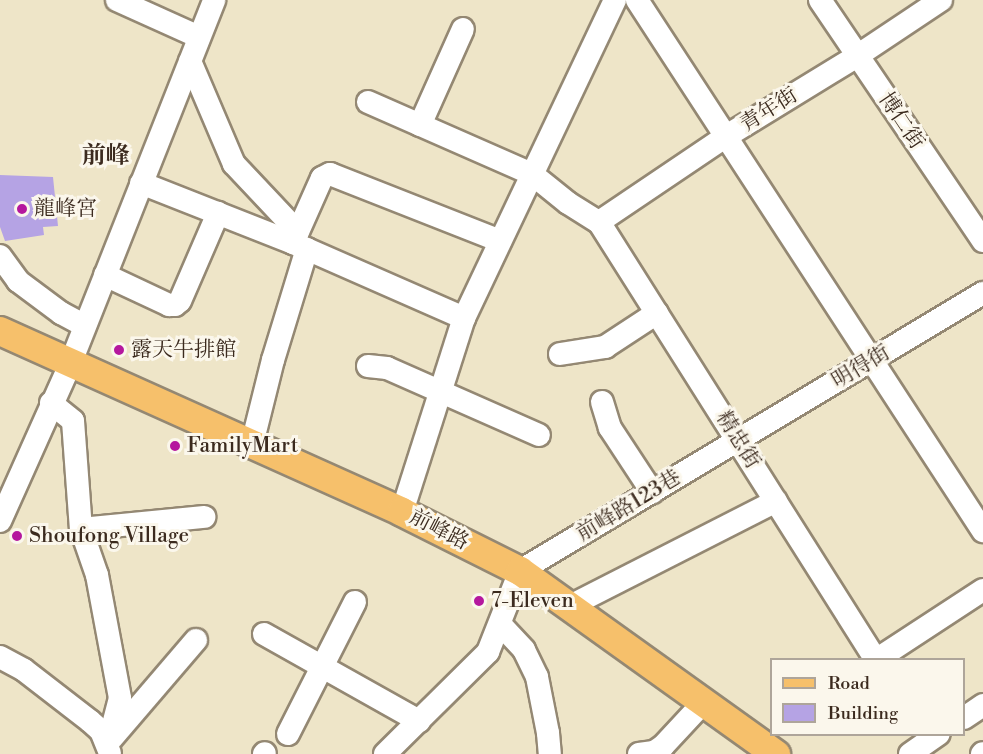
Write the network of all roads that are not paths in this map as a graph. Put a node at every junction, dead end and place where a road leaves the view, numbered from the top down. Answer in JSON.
{"nodes":[{"id":1,"x":117,"y":0,"type":"edge"},
{"id":2,"x":214,"y":0,"type":"edge"},
{"id":3,"x":615,"y":0,"type":"edge"},
{"id":4,"x":637,"y":0,"type":"edge"},
{"id":5,"x":820,"y":0,"type":"edge"},
{"id":6,"x":941,"y":0,"type":"edge"},
{"id":7,"x":164,"y":11,"type":"edge"},
{"id":8,"x":463,"y":29,"type":"dead end"},
{"id":9,"x":199,"y":37,"type":"junction"},
{"id":10,"x":857,"y":56,"type":"junction"},
{"id":11,"x":190,"y":61,"type":"junction"},
{"id":12,"x":368,"y":102,"type":"dead end"},
{"id":13,"x":420,"y":125,"type":"junction"},
{"id":14,"x":725,"y":137,"type":"junction"},
{"id":15,"x":532,"y":174,"type":"junction"},
{"id":16,"x":141,"y":183,"type":"junction"},
{"id":17,"x":218,"y":213,"type":"junction"},
{"id":18,"x":599,"y":222,"type":"junction"},
{"id":19,"x":299,"y":241,"type":"junction"},
{"id":20,"x":500,"y":241,"type":"junction"},
{"id":21,"x":983,"y":242,"type":"edge"},
{"id":22,"x":0,"y":256,"type":"edge"},
{"id":23,"x":105,"y":275,"type":"junction"},
{"id":24,"x":983,"y":292,"type":"edge"},
{"id":25,"x":657,"y":313,"type":"junction"},
{"id":26,"x":464,"y":318,"type":"junction"},
{"id":27,"x":85,"y":326,"type":"junction"},
{"id":28,"x":0,"y":331,"type":"edge"},
{"id":29,"x":560,"y":354,"type":"dead end"},
{"id":30,"x":872,"y":361,"type":"junction"},
{"id":31,"x":71,"y":362,"type":"junction"},
{"id":32,"x":368,"y":366,"type":"dead end"},
{"id":33,"x":441,"y":390,"type":"junction"},
{"id":34,"x":51,"y":402,"type":"junction"},
{"id":35,"x":602,"y":402,"type":"dead end"},
{"id":36,"x":539,"y":435,"type":"dead end"},
{"id":37,"x":738,"y":440,"type":"junction"},
{"id":38,"x":252,"y":444,"type":"junction"},
{"id":39,"x":652,"y":492,"type":"junction"},
{"id":40,"x":776,"y":501,"type":"junction"},
{"id":41,"x":402,"y":512,"type":"junction"},
{"id":42,"x":204,"y":517,"type":"dead end"},
{"id":43,"x":0,"y":521,"type":"edge"},
{"id":44,"x":81,"y":529,"type":"junction"},
{"id":45,"x":983,"y":531,"type":"edge"},
{"id":46,"x":520,"y":571,"type":"junction"},
{"id":47,"x":983,"y":590,"type":"edge"},
{"id":48,"x":355,"y":602,"type":"dead end"},
{"id":49,"x":570,"y":606,"type":"junction"},
{"id":50,"x":500,"y":624,"type":"junction"},
{"id":51,"x":264,"y":634,"type":"dead end"},
{"id":52,"x":196,"y":640,"type":"dead end"},
{"id":53,"x":0,"y":657,"type":"edge"},
{"id":54,"x":875,"y":658,"type":"edge"},
{"id":55,"x":879,"y":658,"type":"edge"},
{"id":56,"x":322,"y":667,"type":"junction"},
{"id":57,"x":704,"y":702,"type":"junction"},
{"id":58,"x":983,"y":705,"type":"edge"},
{"id":59,"x":965,"y":717,"type":"edge"},
{"id":60,"x":419,"y":721,"type":"junction"},
{"id":61,"x":288,"y":734,"type":"dead end"},
{"id":62,"x":937,"y":736,"type":"edge"},
{"id":63,"x":109,"y":749,"type":"edge"},
{"id":64,"x":385,"y":754,"type":"edge"},
{"id":65,"x":550,"y":754,"type":"edge"},
{"id":66,"x":639,"y":754,"type":"edge"},
{"id":67,"x":776,"y":754,"type":"edge"},
{"id":68,"x":910,"y":754,"type":"edge"}],
"edges":[{"from":1,"to":7,"type":"street"},
{"from":2,"to":9,"type":"street"},
{"from":3,"to":15,"type":"street"},
{"from":4,"to":14,"type":"street"},
{"from":5,"to":10,"type":"street","name":"博仁街"},
{"from":6,"to":10,"type":"street","name":"青年街"},
{"from":7,"to":9,"type":"street"},
{"from":8,"to":13,"type":"street"},
{"from":9,"to":11,"type":"street"},
{"from":10,"to":14,"type":"street","name":"青年街"},
{"from":10,"to":21,"type":"street","name":"博仁街"},
{"from":11,"to":16,"type":"street"},
{"from":11,"to":19,"type":"street"},
{"from":12,"to":13,"type":"street"},
{"from":13,"to":15,"type":"street"},
{"from":14,"to":18,"type":"street","name":"青年街"},
{"from":14,"to":30,"type":"street"},
{"from":15,"to":18,"type":"street"},
{"from":15,"to":20,"type":"street"},
{"from":16,"to":17,"type":"street"},
{"from":16,"to":23,"type":"street"},
{"from":17,"to":19,"type":"street"},
{"from":17,"to":23,"type":"street"},
{"from":18,"to":25,"type":"street","name":"精忠街"},
{"from":19,"to":20,"type":"street"},
{"from":19,"to":26,"type":"street"},
{"from":19,"to":38,"type":"street"},
{"from":20,"to":26,"type":"street"},
{"from":22,"to":27,"type":"street"},
{"from":23,"to":27,"type":"street"},
{"from":24,"to":30,"type":"street","name":"明得街"},
{"from":25,"to":29,"type":"street"},
{"from":25,"to":37,"type":"street","name":"精忠街"},
{"from":26,"to":33,"type":"street"},
{"from":27,"to":31,"type":"street"},
{"from":28,"to":31,"type":"main road","name":"前峰路"},
{"from":30,"to":37,"type":"street","name":"明得街"},
{"from":30,"to":45,"type":"street"},
{"from":31,"to":34,"type":"street"},
{"from":31,"to":38,"type":"main road","name":"前峰路"},
{"from":32,"to":33,"type":"street"},
{"from":33,"to":36,"type":"street"},
{"from":33,"to":41,"type":"street"},
{"from":34,"to":43,"type":"street"},
{"from":34,"to":44,"type":"street"},
{"from":35,"to":39,"type":"street"},
{"from":37,"to":39,"type":"street","name":"前峰路123巷"},
{"from":37,"to":40,"type":"street","name":"精忠街"},
{"from":38,"to":41,"type":"main road","name":"前峰路"},
{"from":39,"to":46,"type":"street","name":"前峰路123巷"},
{"from":40,"to":49,"type":"street"},
{"from":40,"to":54,"type":"street","name":"精忠街"},
{"from":41,"to":46,"type":"main road","name":"前峰路"},
{"from":42,"to":44,"type":"street"},
{"from":44,"to":63,"type":"street"},
{"from":46,"to":49,"type":"main road","name":"前峰路"},
{"from":46,"to":50,"type":"street"},
{"from":47,"to":55,"type":"street"},
{"from":48,"to":56,"type":"street"},
{"from":49,"to":57,"type":"main road","name":"前峰路"},
{"from":50,"to":60,"type":"street"},
{"from":50,"to":65,"type":"street"},
{"from":51,"to":56,"type":"street"},
{"from":52,"to":63,"type":"street"},
{"from":53,"to":63,"type":"street"},
{"from":56,"to":60,"type":"street"},
{"from":56,"to":61,"type":"street"},
{"from":57,"to":66,"type":"street"},
{"from":57,"to":67,"type":"main road","name":"前峰路"},
{"from":58,"to":59,"type":"street"},
{"from":60,"to":64,"type":"street"},
{"from":62,"to":68,"type":"street"}]}
